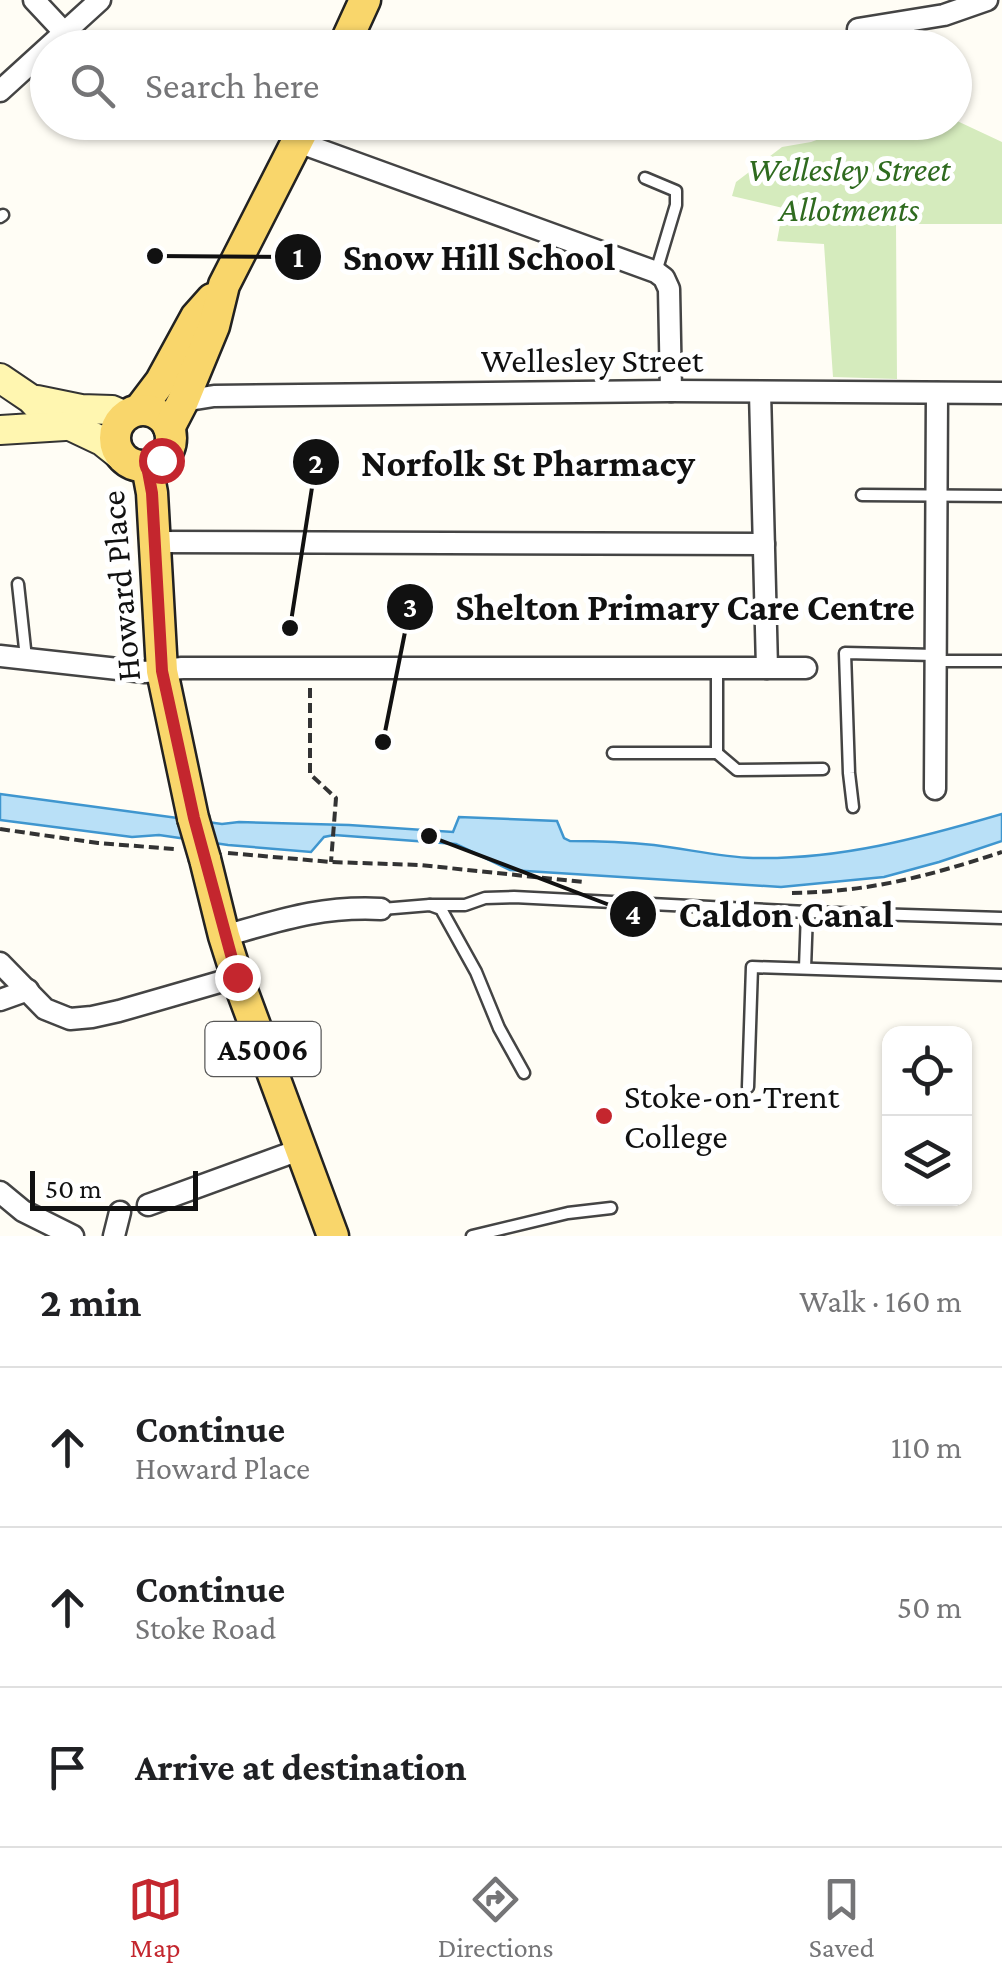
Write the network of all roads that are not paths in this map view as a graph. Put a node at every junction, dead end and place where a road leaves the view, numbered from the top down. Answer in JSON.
{"nodes":[{"id":1,"x":34,"y":0,"type":"edge"},
{"id":2,"x":100,"y":0,"type":"edge"},
{"id":3,"x":366,"y":0,"type":"edge"},
{"id":4,"x":986,"y":0,"type":"edge"},
{"id":5,"x":858,"y":29,"type":"dead end"},
{"id":6,"x":61,"y":30,"type":"edge"},
{"id":7,"x":65,"y":30,"type":"edge"},
{"id":8,"x":352,"y":30,"type":"edge"},
{"id":9,"x":30,"y":63,"type":"edge"},
{"id":10,"x":0,"y":91,"type":"edge"},
{"id":11,"x":298,"y":140,"type":"edge"},
{"id":12,"x":322,"y":140,"type":"edge"},
{"id":13,"x":645,"y":178,"type":"dead end"},
{"id":14,"x":656,"y":272,"type":"junction"},
{"id":15,"x":224,"y":285,"type":"junction"},
{"id":16,"x":0,"y":378,"type":"edge"},
{"id":17,"x":671,"y":391,"type":"junction"},
{"id":18,"x":760,"y":392,"type":"junction"},
{"id":19,"x":937,"y":393,"type":"junction"},
{"id":20,"x":1002,"y":393,"type":"edge"},
{"id":21,"x":31,"y":399,"type":"junction"},
{"id":22,"x":132,"y":413,"type":"junction"},
{"id":23,"x":176,"y":415,"type":"junction"},
{"id":24,"x":67,"y":426,"type":"junction"},
{"id":25,"x":0,"y":430,"type":"edge"},
{"id":26,"x":134,"y":462,"type":"junction"},
{"id":27,"x":862,"y":494,"type":"dead end"},
{"id":28,"x":936,"y":496,"type":"junction"},
{"id":29,"x":1002,"y":496,"type":"edge"},
{"id":30,"x":156,"y":542,"type":"junction"},
{"id":31,"x":764,"y":544,"type":"junction"},
{"id":32,"x":18,"y":584,"type":"dead end"},
{"id":33,"x":0,"y":656,"type":"edge"},
{"id":34,"x":936,"y":658,"type":"junction"},
{"id":35,"x":26,"y":659,"type":"junction"},
{"id":36,"x":1002,"y":661,"type":"edge"},
{"id":37,"x":717,"y":668,"type":"junction"},
{"id":38,"x":767,"y":668,"type":"junction"},
{"id":39,"x":806,"y":668,"type":"dead end"},
{"id":40,"x":162,"y":671,"type":"junction"},
{"id":41,"x":717,"y":753,"type":"junction"},
{"id":42,"x":613,"y":754,"type":"dead end"},
{"id":43,"x":823,"y":769,"type":"dead end"},
{"id":44,"x":936,"y":790,"type":"dead end"},
{"id":45,"x":853,"y":807,"type":"dead end"},
{"id":46,"x":430,"y":905,"type":"junction"},
{"id":47,"x":380,"y":910,"type":"joint"},
{"id":48,"x":807,"y":912,"type":"junction"},
{"id":49,"x":1002,"y":918,"type":"edge"},
{"id":50,"x":224,"y":936,"type":"junction"},
{"id":51,"x":0,"y":963,"type":"edge"},
{"id":52,"x":805,"y":968,"type":"junction"},
{"id":53,"x":1002,"y":975,"type":"edge"},
{"id":54,"x":237,"y":977,"type":"junction"},
{"id":55,"x":28,"y":990,"type":"junction"},
{"id":56,"x":0,"y":1000,"type":"edge"},
{"id":57,"x":524,"y":1073,"type":"dead end"},
{"id":58,"x":748,"y":1088,"type":"dead end"},
{"id":59,"x":300,"y":1150,"type":"junction"},
{"id":60,"x":0,"y":1192,"type":"edge"},
{"id":61,"x":148,"y":1205,"type":"dead end"},
{"id":62,"x":611,"y":1208,"type":"dead end"},
{"id":63,"x":120,"y":1212,"type":"dead end"},
{"id":64,"x":74,"y":1236,"type":"edge"},
{"id":65,"x":114,"y":1236,"type":"edge"},
{"id":66,"x":333,"y":1236,"type":"edge"},
{"id":67,"x":472,"y":1236,"type":"edge"}],
"edges":[{"from":1,"to":6,"type":"street"},
{"from":2,"to":7,"type":"street"},
{"from":3,"to":8,"type":"main road"},
{"from":4,"to":5,"type":"street"},
{"from":9,"to":10,"type":"street"},
{"from":11,"to":15,"type":"main road"},
{"from":12,"to":14,"type":"street"},
{"from":13,"to":14,"type":"lane"},
{"from":14,"to":17,"type":"street"},
{"from":15,"to":22,"type":"main road"},
{"from":15,"to":23,"type":"main road"},
{"from":16,"to":21,"type":"main road"},
{"from":17,"to":18,"type":"street","name":"Wellesley Street"},
{"from":17,"to":23,"type":"street","name":"Wellesley Street"},
{"from":18,"to":19,"type":"street","name":"Wellesley Street"},
{"from":18,"to":31,"type":"street"},
{"from":19,"to":20,"type":"street","name":"Wellesley Street"},
{"from":19,"to":28,"type":"street"},
{"from":21,"to":22,"type":"main road"},
{"from":21,"to":24,"type":"main road"},
{"from":22,"to":23,"type":"main road"},
{"from":22,"to":26,"type":"main road"},
{"from":23,"to":26,"type":"main road"},
{"from":24,"to":25,"type":"main road"},
{"from":24,"to":26,"type":"main road"},
{"from":26,"to":30,"type":"main road","name":"Howard Place","number":"A5006"},
{"from":27,"to":28,"type":"lane"},
{"from":28,"to":29,"type":"lane"},
{"from":28,"to":34,"type":"street"},
{"from":30,"to":31,"type":"street"},
{"from":30,"to":40,"type":"main road","name":"Howard Place","number":"A5006"},
{"from":31,"to":38,"type":"street"},
{"from":32,"to":35,"type":"lane"},
{"from":33,"to":35,"type":"street"},
{"from":34,"to":36,"type":"lane"},
{"from":34,"to":44,"type":"street"},
{"from":34,"to":45,"type":"lane"},
{"from":35,"to":40,"type":"street"},
{"from":37,"to":38,"type":"street"},
{"from":37,"to":40,"type":"street"},
{"from":37,"to":41,"type":"lane"},
{"from":38,"to":39,"type":"street"},
{"from":40,"to":50,"type":"main road","name":"Howard Place","number":"A5006","bridge":true},
{"from":41,"to":42,"type":"lane"},
{"from":41,"to":43,"type":"lane"},
{"from":46,"to":47,"type":"lane"},
{"from":46,"to":48,"type":"lane"},
{"from":46,"to":57,"type":"lane"},
{"from":47,"to":50,"type":"street"},
{"from":48,"to":49,"type":"lane"},
{"from":48,"to":52,"type":"lane"},
{"from":50,"to":54,"type":"main road","number":"A5006"},
{"from":51,"to":55,"type":"street"},
{"from":52,"to":53,"type":"lane"},
{"from":52,"to":58,"type":"lane"},
{"from":54,"to":55,"type":"street"},
{"from":54,"to":59,"type":"main road","number":"A5006"},
{"from":55,"to":56,"type":"street"},
{"from":59,"to":61,"type":"street"},
{"from":59,"to":66,"type":"main road","number":"A5006"},
{"from":60,"to":64,"type":"street"},
{"from":62,"to":67,"type":"lane"},
{"from":63,"to":65,"type":"street"}]}
